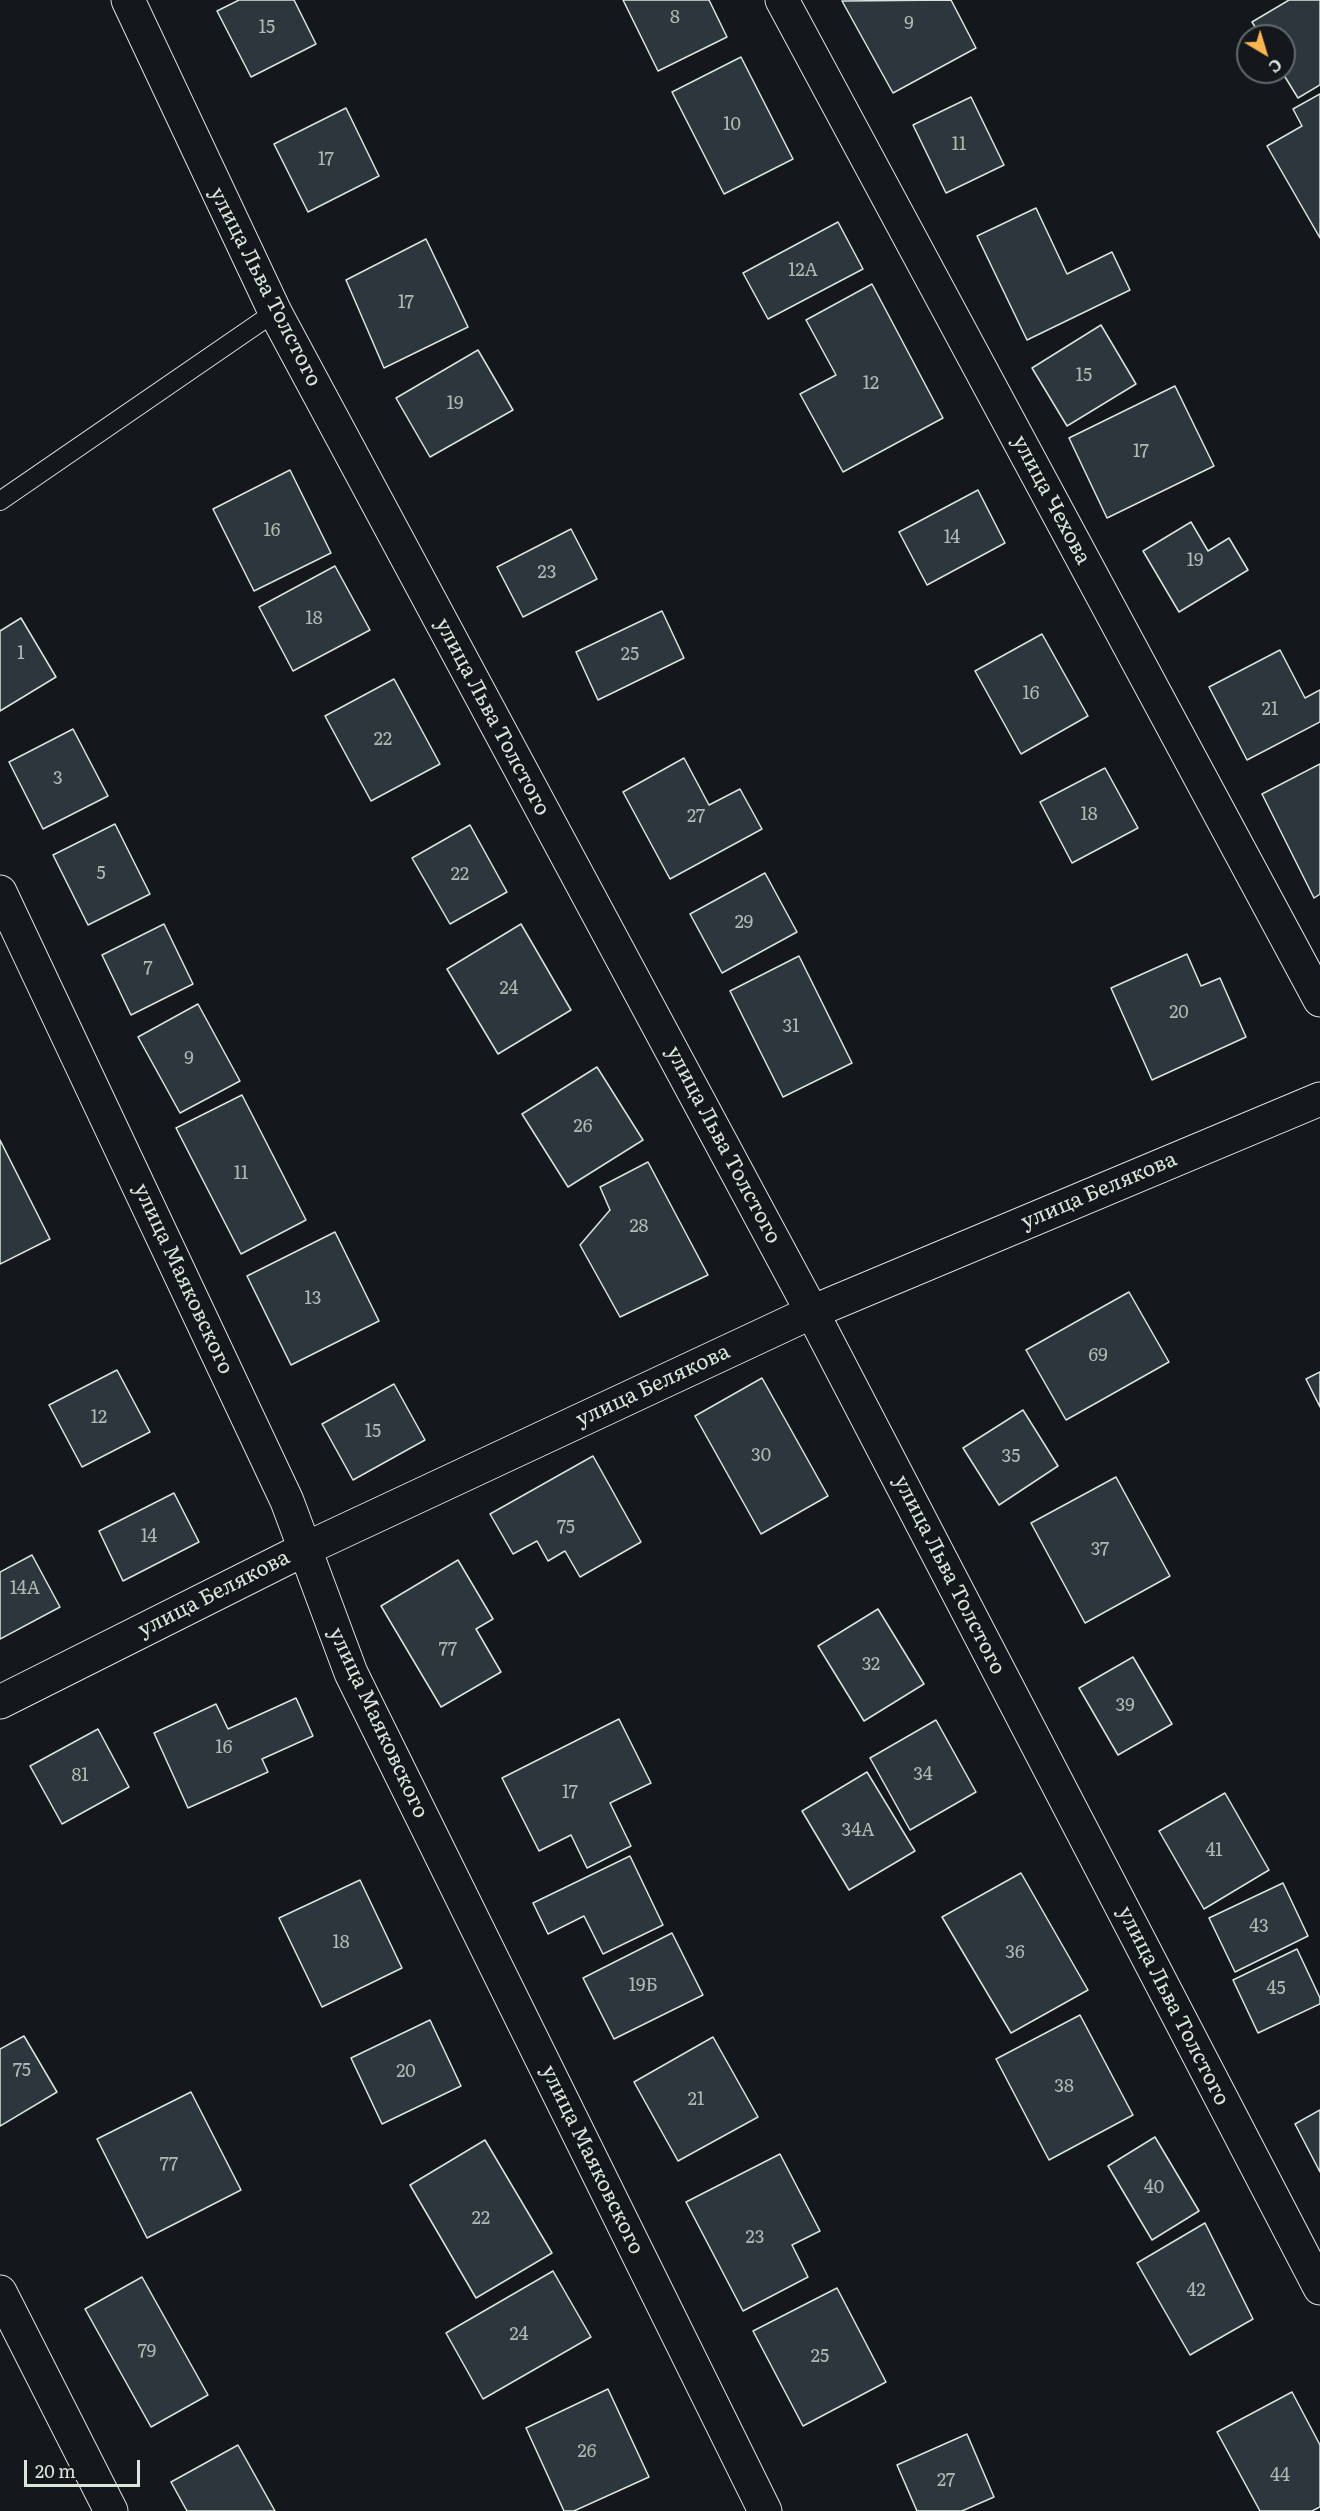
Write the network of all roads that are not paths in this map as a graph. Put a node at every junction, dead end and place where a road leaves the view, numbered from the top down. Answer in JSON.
{"nodes":[{"id":1,"x":128,"y":0,"type":"edge"},
{"id":2,"x":782,"y":0,"type":"edge"},
{"id":3,"x":275,"y":312,"type":"junction"},
{"id":4,"x":0,"y":501,"type":"edge"},
{"id":5,"x":0,"y":892,"type":"edge"},
{"id":6,"x":1320,"y":1000,"type":"edge"},
{"id":7,"x":1320,"y":1099,"type":"edge"},
{"id":8,"x":812,"y":1311,"type":"junction"},
{"id":9,"x":303,"y":1550,"type":"junction"},
{"id":10,"x":0,"y":1702,"type":"edge"},
{"id":11,"x":1320,"y":2288,"type":"edge"},
{"id":12,"x":0,"y":2292,"type":"edge"},
{"id":13,"x":111,"y":2511,"type":"edge"},
{"id":14,"x":765,"y":2511,"type":"edge"}],
"edges":[{"from":1,"to":3,"type":"street","name":"улица Льва Толстого"},
{"from":2,"to":6,"type":"street","name":"улица Чехова"},
{"from":3,"to":4,"type":"lane"},
{"from":3,"to":8,"type":"street","name":"улица Льва Толстого"},
{"from":5,"to":9,"type":"street","name":"улица Маяковского"},
{"from":7,"to":8,"type":"street","name":"улица Белякова"},
{"from":8,"to":9,"type":"street","name":"улица Белякова"},
{"from":8,"to":11,"type":"street","name":"улица Льва Толстого"},
{"from":9,"to":10,"type":"street","name":"улица Белякова"},
{"from":9,"to":14,"type":"street","name":"улица Маяковского"},
{"from":12,"to":13,"type":"street"}]}
